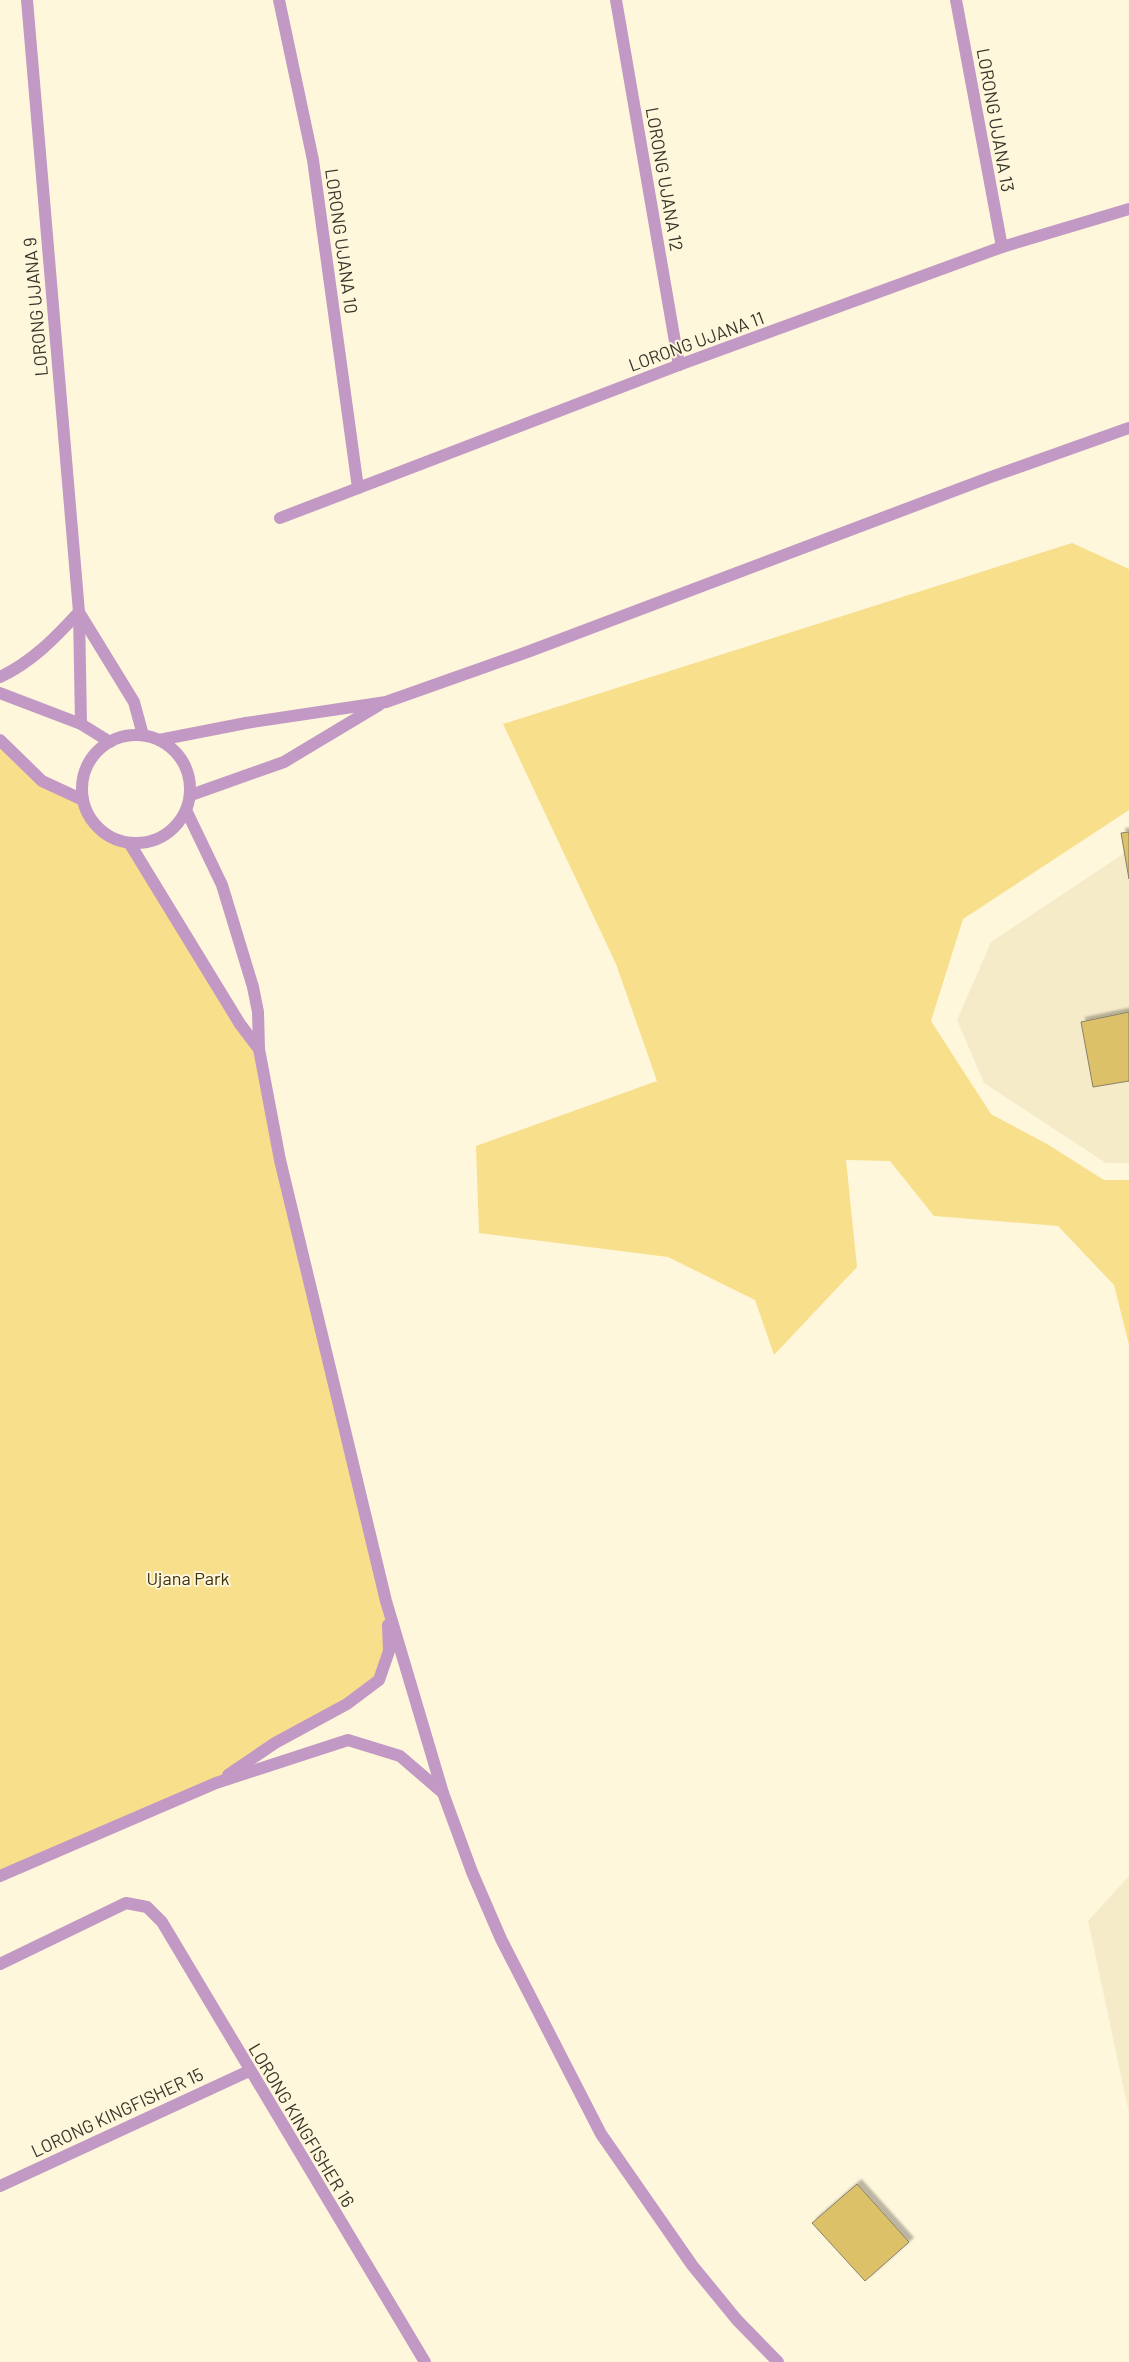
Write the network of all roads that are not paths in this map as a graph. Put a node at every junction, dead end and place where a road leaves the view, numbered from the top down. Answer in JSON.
{"nodes":[{"id":1,"x":27,"y":0,"type":"edge"},
{"id":2,"x":279,"y":0,"type":"edge"},
{"id":3,"x":616,"y":0,"type":"edge"},
{"id":4,"x":956,"y":0,"type":"edge"},
{"id":5,"x":1129,"y":209,"type":"edge"},
{"id":6,"x":1002,"y":247,"type":"junction"},
{"id":7,"x":679,"y":365,"type":"junction"},
{"id":8,"x":1129,"y":428,"type":"edge"},
{"id":9,"x":358,"y":488,"type":"junction"},
{"id":10,"x":280,"y":518,"type":"dead end"},
{"id":11,"x":79,"y":612,"type":"junction"},
{"id":12,"x":0,"y":677,"type":"edge"},
{"id":13,"x":0,"y":694,"type":"edge"},
{"id":14,"x":386,"y":702,"type":"junction"},
{"id":15,"x":81,"y":724,"type":"junction"},
{"id":16,"x":143,"y":735,"type":"junction"},
{"id":17,"x":0,"y":740,"type":"edge"},
{"id":18,"x":159,"y":740,"type":"junction"},
{"id":19,"x":110,"y":742,"type":"junction"},
{"id":20,"x":191,"y":795,"type":"junction"},
{"id":21,"x":83,"y":800,"type":"junction"},
{"id":22,"x":187,"y":812,"type":"junction"},
{"id":23,"x":130,"y":844,"type":"junction"},
{"id":24,"x":259,"y":1049,"type":"junction"},
{"id":25,"x":386,"y":1602,"type":"junction"},
{"id":26,"x":216,"y":1783,"type":"junction"},
{"id":27,"x":443,"y":1793,"type":"junction"},
{"id":28,"x":0,"y":1876,"type":"edge"},
{"id":29,"x":0,"y":1964,"type":"edge"},
{"id":30,"x":249,"y":2070,"type":"junction"},
{"id":31,"x":0,"y":2186,"type":"edge"},
{"id":32,"x":425,"y":2362,"type":"edge"},
{"id":33,"x":778,"y":2362,"type":"edge"}],
"edges":[{"from":1,"to":11,"type":"street","name":"LORONG UJANA 9"},
{"from":2,"to":9,"type":"street","name":"LORONG UJANA 10"},
{"from":3,"to":7,"type":"street","name":"LORONG UJANA 12"},
{"from":4,"to":6,"type":"street","name":"LORONG UJANA 13"},
{"from":5,"to":6,"type":"street","name":"LORONG UJANA 11"},
{"from":6,"to":7,"type":"street","name":"LORONG UJANA 11"},
{"from":7,"to":9,"type":"street","name":"LORONG UJANA 11"},
{"from":8,"to":14,"type":"street"},
{"from":9,"to":10,"type":"street","name":"LORONG UJANA 11"},
{"from":11,"to":12,"type":"street"},
{"from":11,"to":15,"type":"street","name":"LORONG UJANA 9"},
{"from":11,"to":16,"type":"street","name":"LORONG UJANA 9"},
{"from":13,"to":15,"type":"street"},
{"from":14,"to":18,"type":"street"},
{"from":14,"to":20,"type":"street"},
{"from":15,"to":19,"type":"street"},
{"from":16,"to":18,"type":"street"},
{"from":16,"to":19,"type":"street"},
{"from":17,"to":21,"type":"street"},
{"from":18,"to":20,"type":"street"},
{"from":19,"to":21,"type":"street"},
{"from":20,"to":22,"type":"street"},
{"from":21,"to":23,"type":"street"},
{"from":22,"to":23,"type":"street"},
{"from":22,"to":24,"type":"street"},
{"from":23,"to":24,"type":"street"},
{"from":24,"to":25,"type":"street"},
{"from":25,"to":26,"type":"street"},
{"from":25,"to":27,"type":"street"},
{"from":26,"to":27,"type":"street"},
{"from":26,"to":28,"type":"street"},
{"from":27,"to":33,"type":"street"},
{"from":29,"to":30,"type":"street","name":"LORONG KINGFISHER 16"},
{"from":30,"to":31,"type":"street","name":"LORONG KINGFISHER 15"},
{"from":30,"to":32,"type":"street","name":"LORONG KINGFISHER 16"}]}
